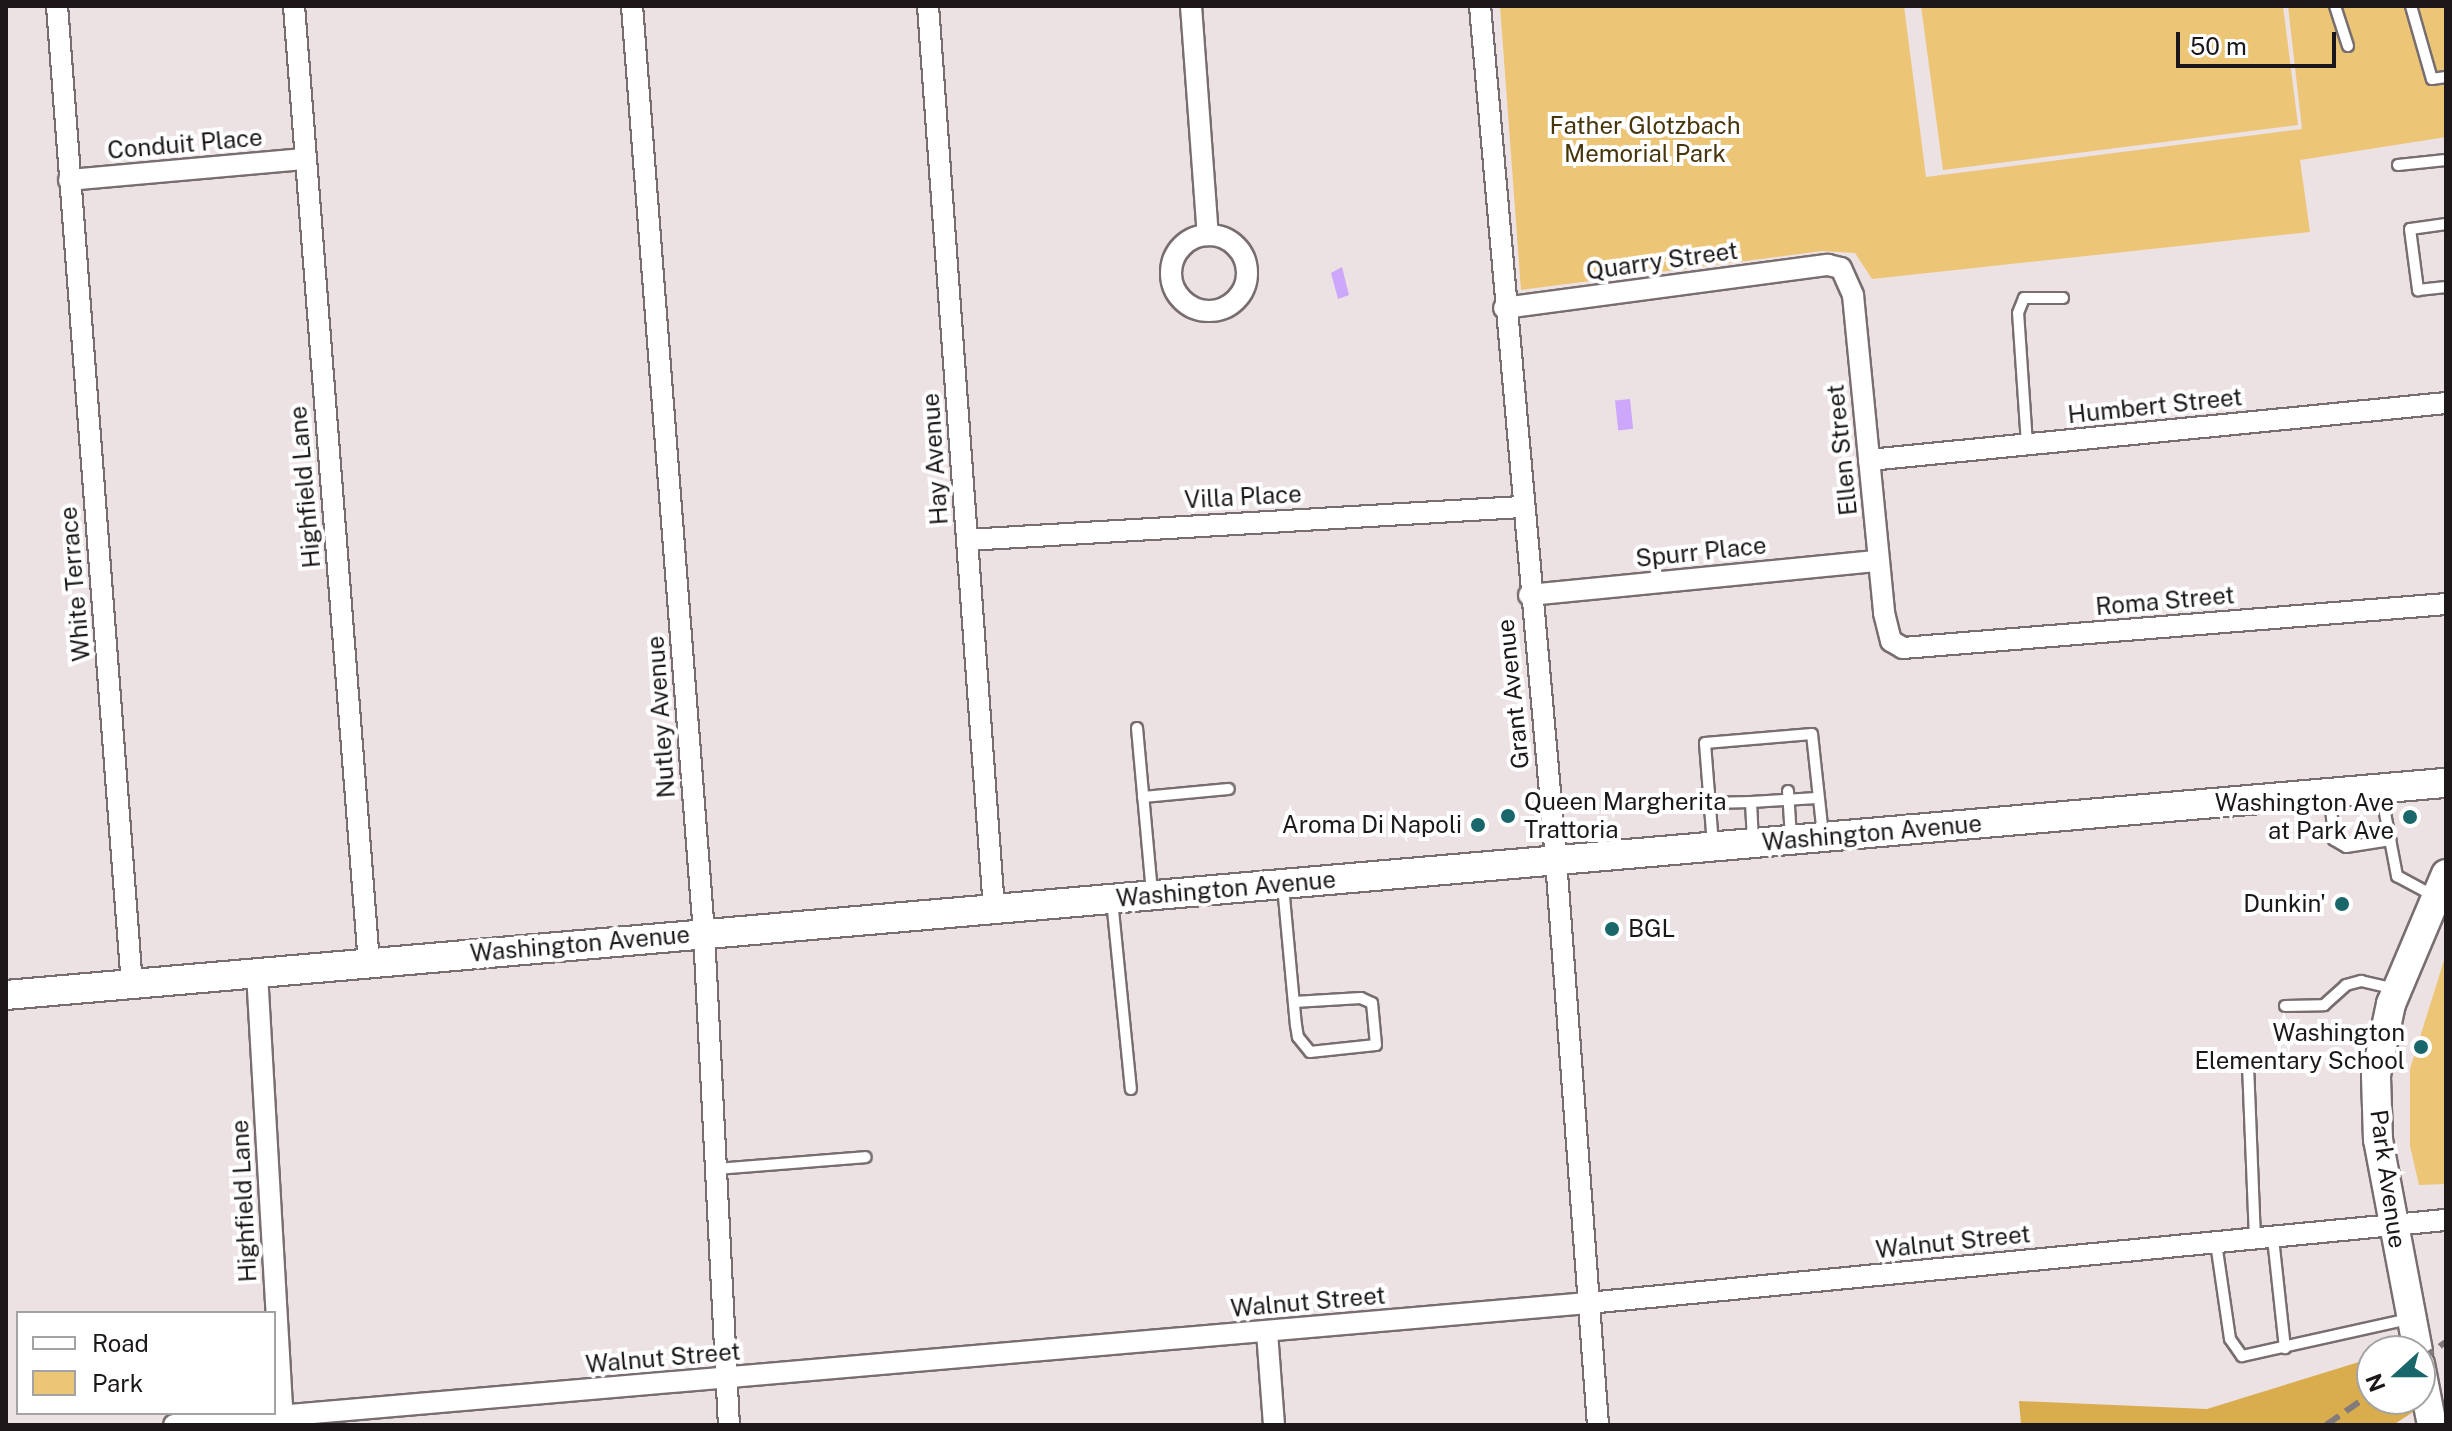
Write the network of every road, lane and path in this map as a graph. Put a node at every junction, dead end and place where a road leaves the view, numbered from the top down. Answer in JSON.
{"nodes":[{"id":1,"x":57,"y":6,"type":"edge"},
{"id":2,"x":294,"y":6,"type":"edge"},
{"id":3,"x":632,"y":6,"type":"edge"},
{"id":4,"x":928,"y":6,"type":"edge"},
{"id":5,"x":1191,"y":6,"type":"edge"},
{"id":6,"x":1480,"y":6,"type":"edge"},
{"id":7,"x":2335,"y":6,"type":"edge"},
{"id":8,"x":2411,"y":6,"type":"edge"},
{"id":9,"x":2348,"y":46,"type":"dead end"},
{"id":10,"x":2446,"y":77,"type":"edge"},
{"id":11,"x":305,"y":159,"type":"junction"},
{"id":12,"x":2446,"y":160,"type":"edge"},
{"id":13,"x":2398,"y":165,"type":"dead end"},
{"id":14,"x":69,"y":180,"type":"junction"},
{"id":15,"x":2446,"y":224,"type":"edge"},
{"id":16,"x":1208,"y":235,"type":"dead end"},
{"id":17,"x":1828,"y":265,"type":"joint"},
{"id":18,"x":2446,"y":287,"type":"edge"},
{"id":19,"x":2063,"y":298,"type":"dead end"},
{"id":20,"x":1504,"y":308,"type":"junction"},
{"id":21,"x":2446,"y":403,"type":"edge"},
{"id":22,"x":2027,"y":444,"type":"junction"},
{"id":23,"x":1869,"y":460,"type":"junction"},
{"id":24,"x":1521,"y":507,"type":"junction"},
{"id":25,"x":967,"y":540,"type":"junction"},
{"id":26,"x":1878,"y":561,"type":"junction"},
{"id":27,"x":1529,"y":595,"type":"junction"},
{"id":28,"x":2446,"y":604,"type":"edge"},
{"id":29,"x":1891,"y":641,"type":"joint"},
{"id":30,"x":1137,"y":728,"type":"dead end"},
{"id":31,"x":2446,"y":783,"type":"edge"},
{"id":32,"x":2381,"y":788,"type":"junction"},
{"id":33,"x":1229,"y":789,"type":"dead end"},
{"id":34,"x":2329,"y":793,"type":"junction"},
{"id":35,"x":1789,"y":795,"type":"junction"},
{"id":36,"x":1143,"y":797,"type":"junction"},
{"id":37,"x":1817,"y":798,"type":"junction"},
{"id":38,"x":1751,"y":802,"type":"junction"},
{"id":39,"x":1710,"y":803,"type":"junction"},
{"id":40,"x":1823,"y":837,"type":"junction"},
{"id":41,"x":1792,"y":840,"type":"junction"},
{"id":42,"x":2390,"y":840,"type":"junction"},
{"id":43,"x":1753,"y":843,"type":"junction"},
{"id":44,"x":1713,"y":847,"type":"junction"},
{"id":45,"x":1556,"y":860,"type":"junction"},
{"id":46,"x":1283,"y":884,"type":"junction"},
{"id":47,"x":2441,"y":886,"type":"edge"},
{"id":48,"x":1152,"y":895,"type":"junction"},
{"id":49,"x":1112,"y":899,"type":"junction"},
{"id":50,"x":994,"y":909,"type":"junction"},
{"id":51,"x":704,"y":933,"type":"junction"},
{"id":52,"x":369,"y":963,"type":"junction"},
{"id":53,"x":257,"y":973,"type":"junction"},
{"id":54,"x":132,"y":985,"type":"junction"},
{"id":55,"x":2397,"y":990,"type":"junction"},
{"id":56,"x":6,"y":995,"type":"edge"},
{"id":57,"x":1294,"y":1002,"type":"junction"},
{"id":58,"x":2285,"y":1006,"type":"dead end"},
{"id":59,"x":2248,"y":1065,"type":"dead end"},
{"id":60,"x":1131,"y":1089,"type":"dead end"},
{"id":61,"x":866,"y":1157,"type":"dead end"},
{"id":62,"x":715,"y":1169,"type":"junction"},
{"id":63,"x":2446,"y":1220,"type":"edge"},
{"id":64,"x":2392,"y":1227,"type":"junction"},
{"id":65,"x":2264,"y":1238,"type":"junction"},
{"id":66,"x":2216,"y":1243,"type":"junction"},
{"id":67,"x":1588,"y":1303,"type":"junction"},
{"id":68,"x":2411,"y":1319,"type":"junction"},
{"id":69,"x":1267,"y":1332,"type":"junction"},
{"id":70,"x":2414,"y":1335,"type":"edge"},
{"id":71,"x":2285,"y":1348,"type":"junction"},
{"id":72,"x":725,"y":1379,"type":"junction"},
{"id":73,"x":283,"y":1421,"type":"edge"},
{"id":74,"x":174,"y":1425,"type":"edge"},
{"id":75,"x":729,"y":1425,"type":"edge"},
{"id":76,"x":1274,"y":1425,"type":"edge"},
{"id":77,"x":1598,"y":1425,"type":"edge"}],
"edges":[{"from":1,"to":14,"type":"street","name":"White Terrace"},
{"from":2,"to":11,"type":"street","name":"Highfield Lane"},
{"from":3,"to":51,"type":"street","name":"Nutley Avenue"},
{"from":4,"to":25,"type":"street","name":"Hay Avenue"},
{"from":5,"to":16,"type":"street"},
{"from":6,"to":20,"type":"street","name":"Grant Avenue"},
{"from":7,"to":9,"type":"lane"},
{"from":8,"to":10,"type":"lane"},
{"from":11,"to":14,"type":"street","name":"Conduit Place"},
{"from":11,"to":52,"type":"street","name":"Highfield Lane"},
{"from":12,"to":13,"type":"lane"},
{"from":14,"to":54,"type":"street","name":"White Terrace"},
{"from":15,"to":18,"type":"lane"},
{"from":17,"to":20,"type":"street","name":"Quarry Street"},
{"from":17,"to":23,"type":"street","name":"Ellen Street"},
{"from":19,"to":22,"type":"lane"},
{"from":20,"to":24,"type":"street","name":"Grant Avenue"},
{"from":21,"to":22,"type":"street","name":"Humbert Street"},
{"from":22,"to":23,"type":"street","name":"Humbert Street"},
{"from":23,"to":26,"type":"street","name":"Ellen Street"},
{"from":24,"to":25,"type":"street","name":"Villa Place"},
{"from":24,"to":27,"type":"street","name":"Grant Avenue"},
{"from":25,"to":50,"type":"street","name":"Hay Avenue"},
{"from":26,"to":27,"type":"street","name":"Spurr Place"},
{"from":26,"to":29,"type":"street","name":"Ellen Street"},
{"from":27,"to":45,"type":"street","name":"Grant Avenue"},
{"from":28,"to":29,"type":"street","name":"Roma Street"},
{"from":30,"to":36,"type":"lane"},
{"from":31,"to":32,"type":"main road","name":"Washington Avenue"},
{"from":32,"to":34,"type":"main road","name":"Washington Avenue"},
{"from":32,"to":42,"type":"lane"},
{"from":33,"to":36,"type":"lane"},
{"from":34,"to":40,"type":"main road","name":"Washington Avenue"},
{"from":34,"to":42,"type":"lane"},
{"from":35,"to":37,"type":"lane"},
{"from":35,"to":38,"type":"lane"},
{"from":35,"to":41,"type":"lane"},
{"from":36,"to":48,"type":"lane"},
{"from":37,"to":39,"type":"lane"},
{"from":37,"to":40,"type":"lane"},
{"from":38,"to":39,"type":"lane"},
{"from":38,"to":43,"type":"lane"},
{"from":39,"to":44,"type":"lane"},
{"from":40,"to":41,"type":"main road","name":"Washington Avenue"},
{"from":41,"to":43,"type":"main road","name":"Washington Avenue"},
{"from":42,"to":47,"type":"lane"},
{"from":43,"to":44,"type":"main road","name":"Washington Avenue"},
{"from":44,"to":45,"type":"main road","name":"Washington Avenue"},
{"from":45,"to":46,"type":"main road","name":"Washington Avenue"},
{"from":45,"to":67,"type":"street","name":"Grant Avenue"},
{"from":46,"to":48,"type":"main road","name":"Washington Avenue"},
{"from":46,"to":57,"type":"lane"},
{"from":47,"to":55,"type":"main road","name":"Park Avenue"},
{"from":48,"to":49,"type":"main road","name":"Washington Avenue"},
{"from":49,"to":50,"type":"main road","name":"Washington Avenue"},
{"from":49,"to":60,"type":"lane"},
{"from":50,"to":51,"type":"main road","name":"Washington Avenue"},
{"from":51,"to":52,"type":"main road","name":"Washington Avenue"},
{"from":51,"to":62,"type":"street","name":"Nutley Avenue"},
{"from":52,"to":53,"type":"main road","name":"Washington Avenue"},
{"from":53,"to":54,"type":"main road","name":"Washington Avenue"},
{"from":53,"to":73,"type":"street","name":"Highfield Lane"},
{"from":54,"to":56,"type":"main road","name":"Washington Avenue"},
{"from":55,"to":58,"type":"lane"},
{"from":55,"to":64,"type":"main road","name":"Park Avenue"},
{"from":57,"to":57,"type":"lane"},
{"from":59,"to":65,"type":"lane"},
{"from":61,"to":62,"type":"lane"},
{"from":62,"to":72,"type":"street","name":"Nutley Avenue"},
{"from":63,"to":64,"type":"street","name":"Walnut Street"},
{"from":64,"to":65,"type":"street","name":"Walnut Street"},
{"from":64,"to":68,"type":"main road","name":"Park Avenue"},
{"from":65,"to":66,"type":"street","name":"Walnut Street"},
{"from":65,"to":71,"type":"lane"},
{"from":66,"to":67,"type":"street","name":"Walnut Street"},
{"from":66,"to":71,"type":"lane"},
{"from":67,"to":69,"type":"street","name":"Walnut Street"},
{"from":67,"to":77,"type":"street","name":"Grant Avenue"},
{"from":68,"to":70,"type":"main road","name":"Park Avenue"},
{"from":68,"to":71,"type":"lane"},
{"from":69,"to":72,"type":"street","name":"Walnut Street"},
{"from":69,"to":76,"type":"street"},
{"from":72,"to":73,"type":"street","name":"Walnut Street"},
{"from":72,"to":75,"type":"street","name":"Nutley Avenue"},
{"from":73,"to":74,"type":"street","name":"Walnut Street"}]}
